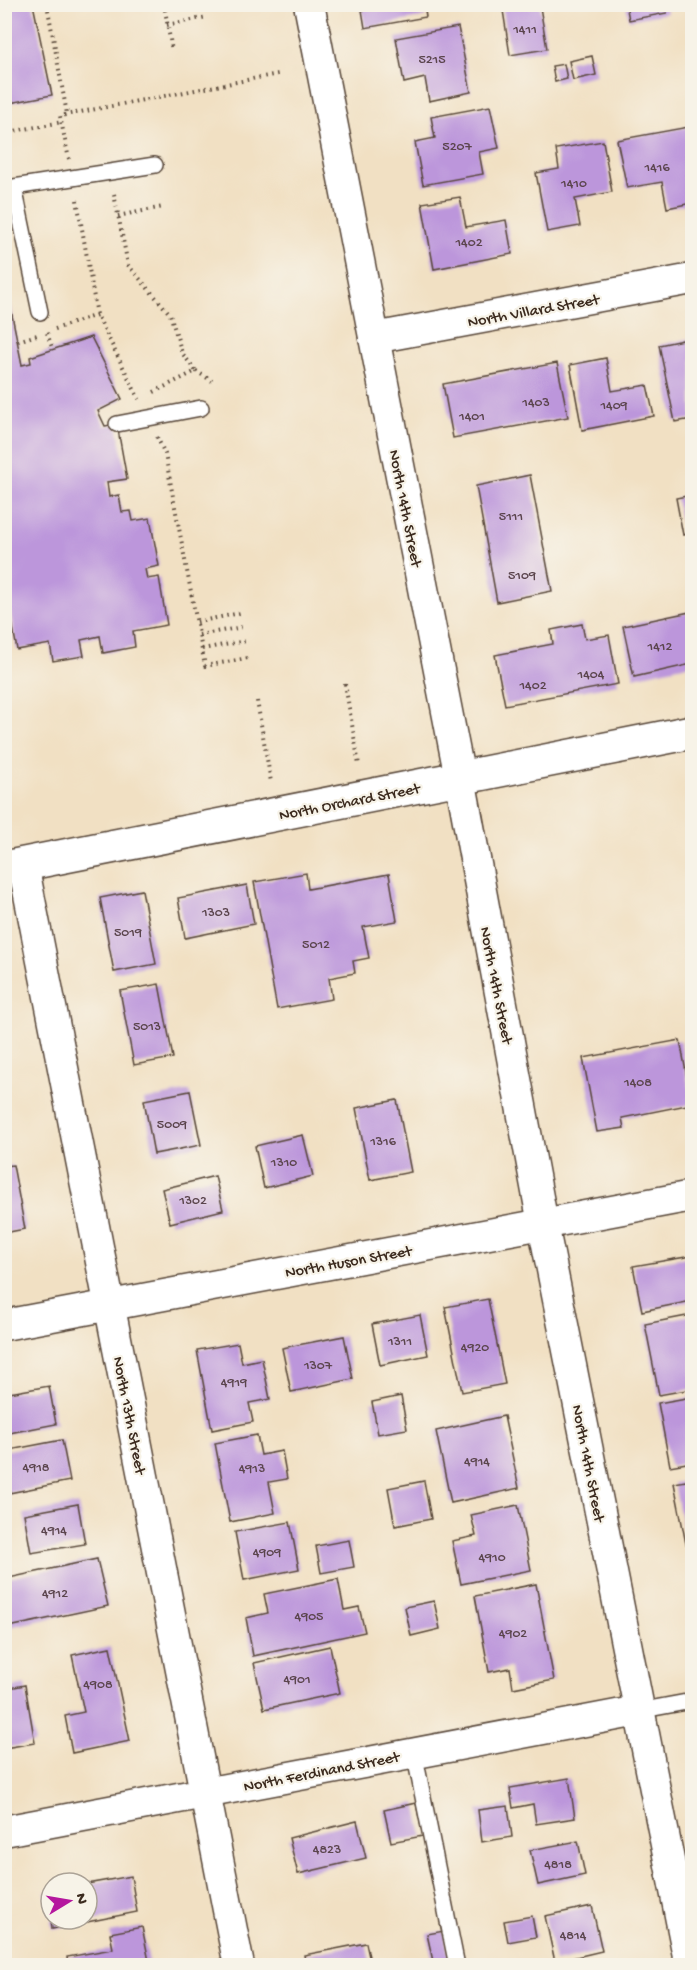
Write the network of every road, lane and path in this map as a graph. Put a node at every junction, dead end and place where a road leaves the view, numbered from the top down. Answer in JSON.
{"nodes":[{"id":1,"x":46,"y":4,"type":"edge"},
{"id":2,"x":174,"y":4,"type":"edge"},
{"id":3,"x":309,"y":4,"type":"edge"},
{"id":4,"x":164,"y":6,"type":"edge"},
{"id":5,"x":207,"y":17,"type":"dead end"},
{"id":6,"x":167,"y":25,"type":"junction"},
{"id":7,"x":172,"y":51,"type":"dead end"},
{"id":8,"x":278,"y":74,"type":"dead end"},
{"id":9,"x":67,"y":114,"type":"junction"},
{"id":10,"x":62,"y":122,"type":"junction"},
{"id":11,"x":4,"y":134,"type":"edge"},
{"id":12,"x":155,"y":165,"type":"dead end"},
{"id":13,"x":70,"y":166,"type":"dead end"},
{"id":14,"x":122,"y":192,"type":"dead end"},
{"id":15,"x":114,"y":193,"type":"junction"},
{"id":16,"x":104,"y":195,"type":"dead end"},
{"id":17,"x":86,"y":198,"type":"dead end"},
{"id":18,"x":163,"y":207,"type":"dead end"},
{"id":19,"x":118,"y":216,"type":"junction"},
{"id":20,"x":693,"y":279,"type":"edge"},
{"id":21,"x":40,"y":312,"type":"dead end"},
{"id":22,"x":46,"y":332,"type":"dead end"},
{"id":23,"x":374,"y":338,"type":"junction"},
{"id":24,"x":53,"y":350,"type":"dead end"},
{"id":25,"x":196,"y":371,"type":"junction"},
{"id":26,"x":212,"y":381,"type":"dead end"},
{"id":27,"x":140,"y":401,"type":"junction"},
{"id":28,"x":130,"y":405,"type":"dead end"},
{"id":29,"x":201,"y":408,"type":"dead end"},
{"id":30,"x":117,"y":424,"type":"dead end"},
{"id":31,"x":153,"y":428,"type":"dead end"},
{"id":32,"x":240,"y":614,"type":"dead end"},
{"id":33,"x":196,"y":622,"type":"junction"},
{"id":34,"x":243,"y":627,"type":"dead end"},
{"id":35,"x":199,"y":635,"type":"junction"},
{"id":36,"x":246,"y":641,"type":"dead end"},
{"id":37,"x":202,"y":649,"type":"junction"},
{"id":38,"x":248,"y":658,"type":"dead end"},
{"id":39,"x":345,"y":684,"type":"dead end"},
{"id":40,"x":257,"y":701,"type":"dead end"},
{"id":41,"x":693,"y":732,"type":"edge"},
{"id":42,"x":358,"y":765,"type":"dead end"},
{"id":43,"x":460,"y":778,"type":"junction"},
{"id":44,"x":271,"y":782,"type":"dead end"},
{"id":45,"x":14,"y":866,"type":"edge"},
{"id":46,"x":693,"y":1196,"type":"edge"},
{"id":47,"x":543,"y":1224,"type":"junction"},
{"id":48,"x":109,"y":1304,"type":"junction"},
{"id":49,"x":4,"y":1325,"type":"edge"},
{"id":50,"x":693,"y":1701,"type":"edge"},
{"id":51,"x":638,"y":1711,"type":"junction"},
{"id":52,"x":414,"y":1752,"type":"junction"},
{"id":53,"x":205,"y":1792,"type":"junction"},
{"id":54,"x":4,"y":1831,"type":"edge"},
{"id":55,"x":239,"y":1965,"type":"edge"},
{"id":56,"x":457,"y":1965,"type":"edge"},
{"id":57,"x":690,"y":1965,"type":"edge"}],
"edges":[{"from":1,"to":9,"type":"path"},
{"from":2,"to":4,"type":"path"},
{"from":3,"to":23,"type":"street","name":"North 14th Street"},
{"from":4,"to":6,"type":"path"},
{"from":5,"to":6,"type":"path"},
{"from":6,"to":7,"type":"path"},
{"from":8,"to":9,"type":"path"},
{"from":9,"to":10,"type":"path"},
{"from":10,"to":11,"type":"path"},
{"from":10,"to":13,"type":"path"},
{"from":12,"to":21,"type":"lane"},
{"from":14,"to":15,"type":"path"},
{"from":15,"to":16,"type":"path"},
{"from":15,"to":19,"type":"path"},
{"from":17,"to":27,"type":"path"},
{"from":18,"to":19,"type":"path"},
{"from":19,"to":25,"type":"path"},
{"from":20,"to":23,"type":"street","name":"North Villard Street"},
{"from":22,"to":24,"type":"path"},
{"from":23,"to":43,"type":"street","name":"North 14th Street"},
{"from":25,"to":26,"type":"path"},
{"from":25,"to":27,"type":"path"},
{"from":27,"to":28,"type":"path"},
{"from":29,"to":30,"type":"lane"},
{"from":31,"to":33,"type":"path"},
{"from":32,"to":33,"type":"path"},
{"from":33,"to":35,"type":"path"},
{"from":34,"to":35,"type":"path"},
{"from":35,"to":37,"type":"path"},
{"from":36,"to":37,"type":"path"},
{"from":37,"to":38,"type":"path"},
{"from":39,"to":42,"type":"path"},
{"from":40,"to":44,"type":"path"},
{"from":41,"to":43,"type":"street","name":"North Orchard Street"},
{"from":43,"to":45,"type":"street","name":"North Orchard Street"},
{"from":43,"to":47,"type":"street","name":"North 14th Street"},
{"from":45,"to":48,"type":"street","name":"North 13th Street"},
{"from":46,"to":47,"type":"street","name":"North Huson Street"},
{"from":47,"to":48,"type":"street","name":"North Huson Street"},
{"from":47,"to":51,"type":"street","name":"North 14th Street"},
{"from":48,"to":49,"type":"street","name":"North Huson Street"},
{"from":48,"to":53,"type":"street","name":"North 13th Street"},
{"from":50,"to":51,"type":"lane"},
{"from":51,"to":52,"type":"street","name":"North Ferdinand Street"},
{"from":51,"to":57,"type":"street","name":"North 14th Street"},
{"from":52,"to":53,"type":"street","name":"North Ferdinand Street"},
{"from":52,"to":56,"type":"lane"},
{"from":53,"to":54,"type":"street","name":"North Ferdinand Street"},
{"from":53,"to":55,"type":"street","name":"North 13th Street"}]}
